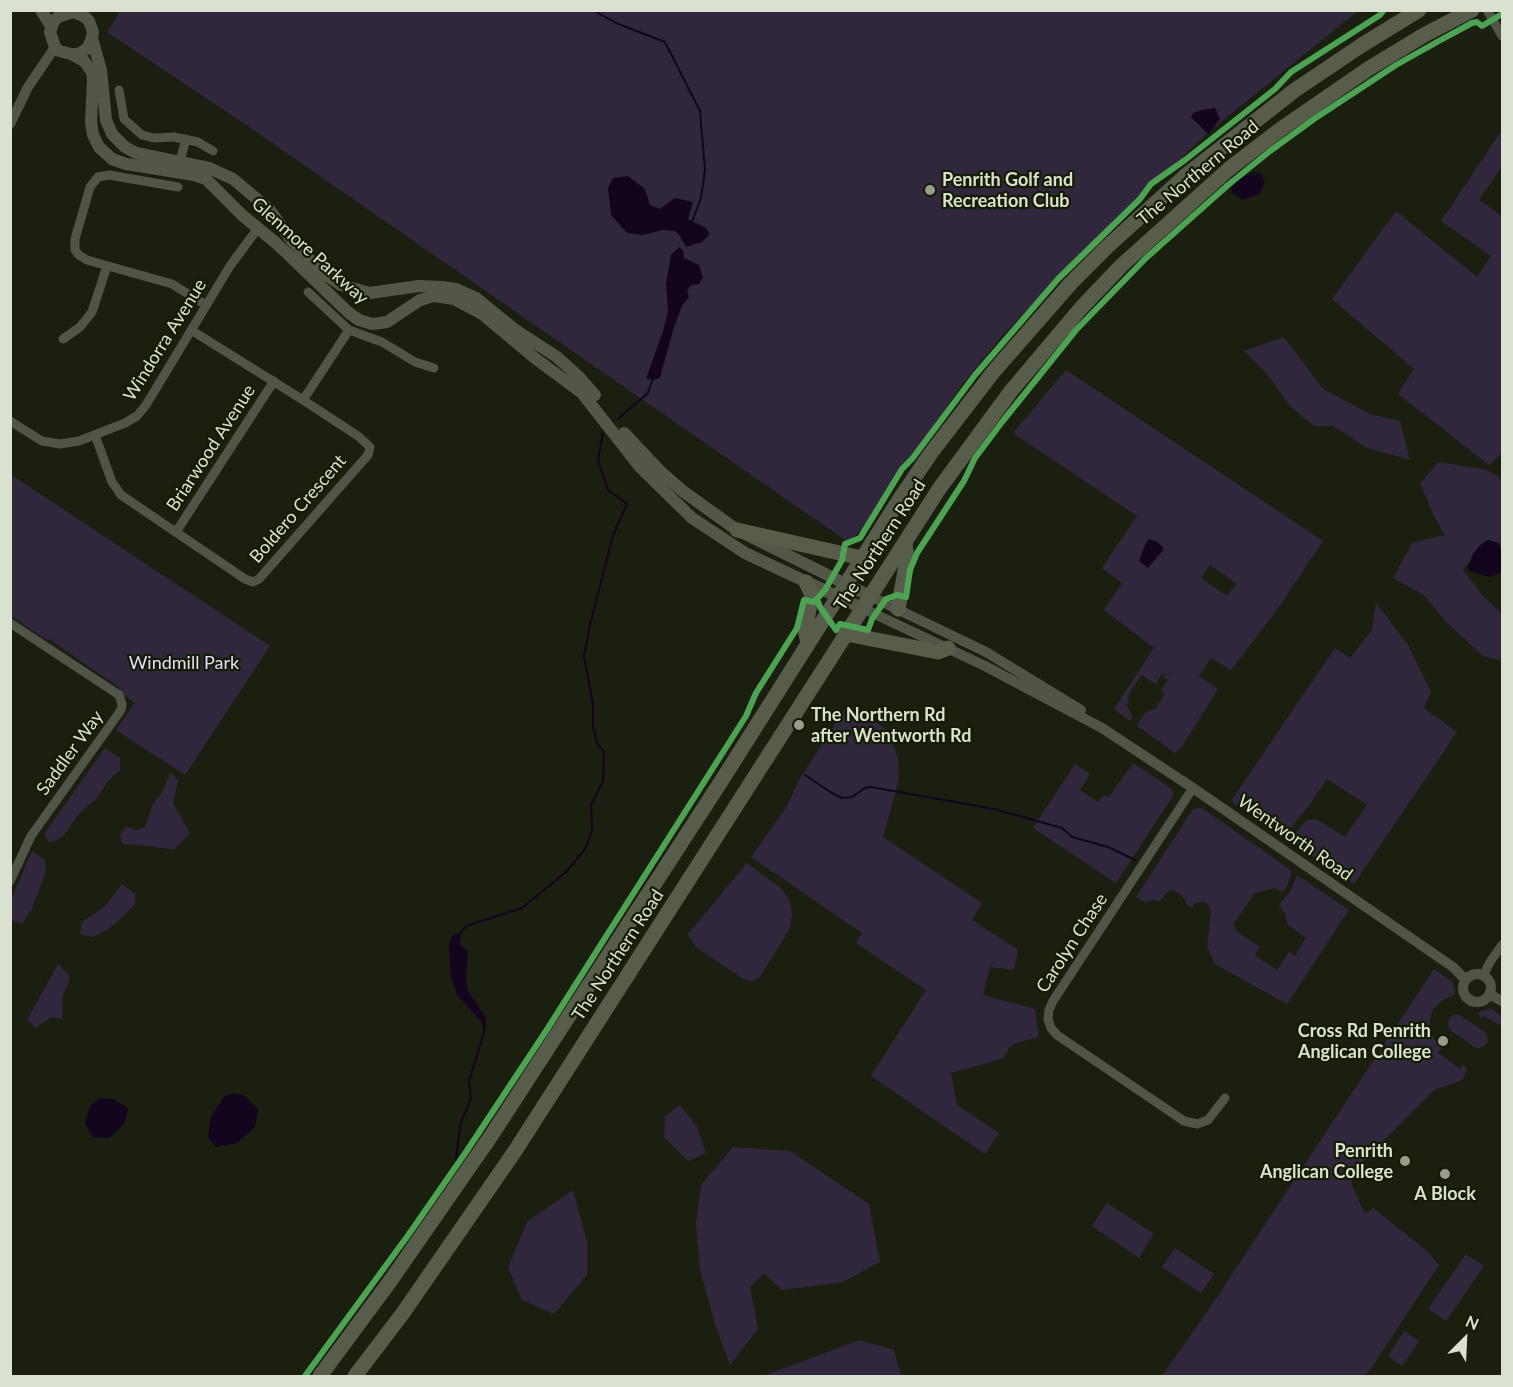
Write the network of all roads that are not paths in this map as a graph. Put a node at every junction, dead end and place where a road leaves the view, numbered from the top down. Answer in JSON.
{"nodes":[{"id":1,"x":41,"y":10,"type":"edge"},
{"id":2,"x":1472,"y":10,"type":"edge"},
{"id":3,"x":1486,"y":10,"type":"edge"},
{"id":4,"x":71,"y":11,"type":"edge"},
{"id":5,"x":1412,"y":12,"type":"edge"},
{"id":6,"x":51,"y":27,"type":"junction"},
{"id":7,"x":1503,"y":36,"type":"edge"},
{"id":8,"x":92,"y":38,"type":"junction"},
{"id":9,"x":55,"y":47,"type":"junction"},
{"id":10,"x":71,"y":54,"type":"junction"},
{"id":11,"x":119,"y":90,"type":"dead end"},
{"id":12,"x":10,"y":124,"type":"edge"},
{"id":13,"x":186,"y":139,"type":"junction"},
{"id":14,"x":213,"y":152,"type":"dead end"},
{"id":15,"x":180,"y":161,"type":"junction"},
{"id":16,"x":178,"y":187,"type":"dead end"},
{"id":17,"x":258,"y":228,"type":"junction"},
{"id":18,"x":301,"y":259,"type":"junction"},
{"id":19,"x":107,"y":266,"type":"junction"},
{"id":20,"x":308,"y":292,"type":"dead end"},
{"id":21,"x":206,"y":305,"type":"junction"},
{"id":22,"x":191,"y":330,"type":"junction"},
{"id":23,"x":349,"y":330,"type":"junction"},
{"id":24,"x":63,"y":339,"type":"dead end"},
{"id":25,"x":434,"y":368,"type":"dead end"},
{"id":26,"x":274,"y":381,"type":"junction"},
{"id":27,"x":303,"y":400,"type":"junction"},
{"id":28,"x":605,"y":413,"type":"junction"},
{"id":29,"x":10,"y":421,"type":"edge"},
{"id":30,"x":620,"y":434,"type":"junction"},
{"id":31,"x":95,"y":435,"type":"junction"},
{"id":32,"x":737,"y":530,"type":"junction"},
{"id":33,"x":176,"y":532,"type":"junction"},
{"id":34,"x":904,"y":543,"type":"junction"},
{"id":35,"x":862,"y":558,"type":"junction"},
{"id":36,"x":806,"y":582,"type":"junction"},
{"id":37,"x":842,"y":590,"type":"junction"},
{"id":38,"x":866,"y":602,"type":"junction"},
{"id":39,"x":898,"y":609,"type":"junction"},
{"id":40,"x":10,"y":623,"type":"edge"},
{"id":41,"x":846,"y":634,"type":"junction"},
{"id":42,"x":808,"y":643,"type":"junction"},
{"id":43,"x":948,"y":648,"type":"junction"},
{"id":44,"x":1102,"y":728,"type":"junction"},
{"id":45,"x":1193,"y":788,"type":"junction"},
{"id":46,"x":10,"y":880,"type":"edge"},
{"id":47,"x":1503,"y":945,"type":"edge"},
{"id":48,"x":1483,"y":976,"type":"junction"},
{"id":49,"x":1466,"y":980,"type":"junction"},
{"id":50,"x":1489,"y":994,"type":"junction"},
{"id":51,"x":1503,"y":1001,"type":"edge"},
{"id":52,"x":1225,"y":1098,"type":"dead end"},
{"id":53,"x":320,"y":1377,"type":"edge"},
{"id":54,"x":355,"y":1377,"type":"edge"}],
"edges":[{"from":1,"to":6,"type":"main road"},
{"from":2,"to":34,"type":"highway","name":"The Northern Road"},
{"from":3,"to":7,"type":"street"},
{"from":4,"to":6,"type":"main road"},
{"from":4,"to":8,"type":"main road"},
{"from":5,"to":35,"type":"highway","name":"The Northern Road"},
{"from":6,"to":9,"type":"main road"},
{"from":8,"to":10,"type":"main road"},
{"from":8,"to":15,"type":"main road","name":"Glenmore Parkway"},
{"from":9,"to":10,"type":"main road"},
{"from":9,"to":12,"type":"street"},
{"from":10,"to":17,"type":"main road","name":"Glenmore Parkway"},
{"from":11,"to":13,"type":"street"},
{"from":13,"to":14,"type":"street"},
{"from":13,"to":15,"type":"street"},
{"from":15,"to":18,"type":"main road","name":"Glenmore Parkway"},
{"from":16,"to":19,"type":"street"},
{"from":17,"to":18,"type":"main road","name":"Glenmore Parkway"},
{"from":17,"to":21,"type":"street","name":"Windorra Avenue"},
{"from":18,"to":28,"type":"main road","name":"Glenmore Parkway"},
{"from":18,"to":28,"type":"main road","name":"Glenmore Parkway"},
{"from":19,"to":21,"type":"street"},
{"from":19,"to":24,"type":"street"},
{"from":20,"to":23,"type":"street"},
{"from":21,"to":22,"type":"street","name":"Windorra Avenue"},
{"from":22,"to":26,"type":"street","name":"Boldero Crescent"},
{"from":22,"to":31,"type":"street","name":"Windorra Avenue"},
{"from":23,"to":25,"type":"street"},
{"from":23,"to":27,"type":"street"},
{"from":26,"to":27,"type":"street","name":"Boldero Crescent"},
{"from":26,"to":33,"type":"street","name":"Briarwood Avenue"},
{"from":27,"to":33,"type":"street","name":"Boldero Crescent"},
{"from":28,"to":30,"type":"main road","name":"Glenmore Parkway"},
{"from":29,"to":31,"type":"street","name":"Windorra Avenue"},
{"from":30,"to":32,"type":"main road","name":"Glenmore Parkway"},
{"from":30,"to":36,"type":"main road","name":"Glenmore Parkway"},
{"from":31,"to":33,"type":"street","name":"Boldero Crescent"},
{"from":32,"to":35,"type":"highway"},
{"from":32,"to":37,"type":"main road","name":"Glenmore Parkway"},
{"from":34,"to":38,"type":"highway","name":"The Northern Road"},
{"from":34,"to":39,"type":"highway"},
{"from":35,"to":37,"type":"highway","name":"The Northern Road"},
{"from":36,"to":37,"type":"main road","name":"Glenmore Parkway"},
{"from":36,"to":42,"type":"highway"},
{"from":37,"to":38,"type":"main road","name":"Glenmore Parkway"},
{"from":37,"to":42,"type":"highway","name":"The Northern Road"},
{"from":38,"to":39,"type":"street","name":"Wentworth Road"},
{"from":38,"to":41,"type":"highway","name":"The Northern Road"},
{"from":38,"to":43,"type":"street","name":"Wentworth Road"},
{"from":39,"to":44,"type":"street","name":"Wentworth Road"},
{"from":40,"to":46,"type":"street","name":"Saddler Way"},
{"from":41,"to":43,"type":"highway"},
{"from":41,"to":54,"type":"highway","name":"The Northern Road"},
{"from":42,"to":53,"type":"highway","name":"The Northern Road"},
{"from":43,"to":44,"type":"street","name":"Wentworth Road"},
{"from":44,"to":45,"type":"street","name":"Wentworth Road"},
{"from":45,"to":49,"type":"street","name":"Wentworth Road"},
{"from":45,"to":52,"type":"street","name":"Carolyn Chase"},
{"from":47,"to":48,"type":"street"},
{"from":48,"to":49,"type":"street"},
{"from":48,"to":50,"type":"street"},
{"from":49,"to":50,"type":"street"},
{"from":50,"to":51,"type":"street"}]}
